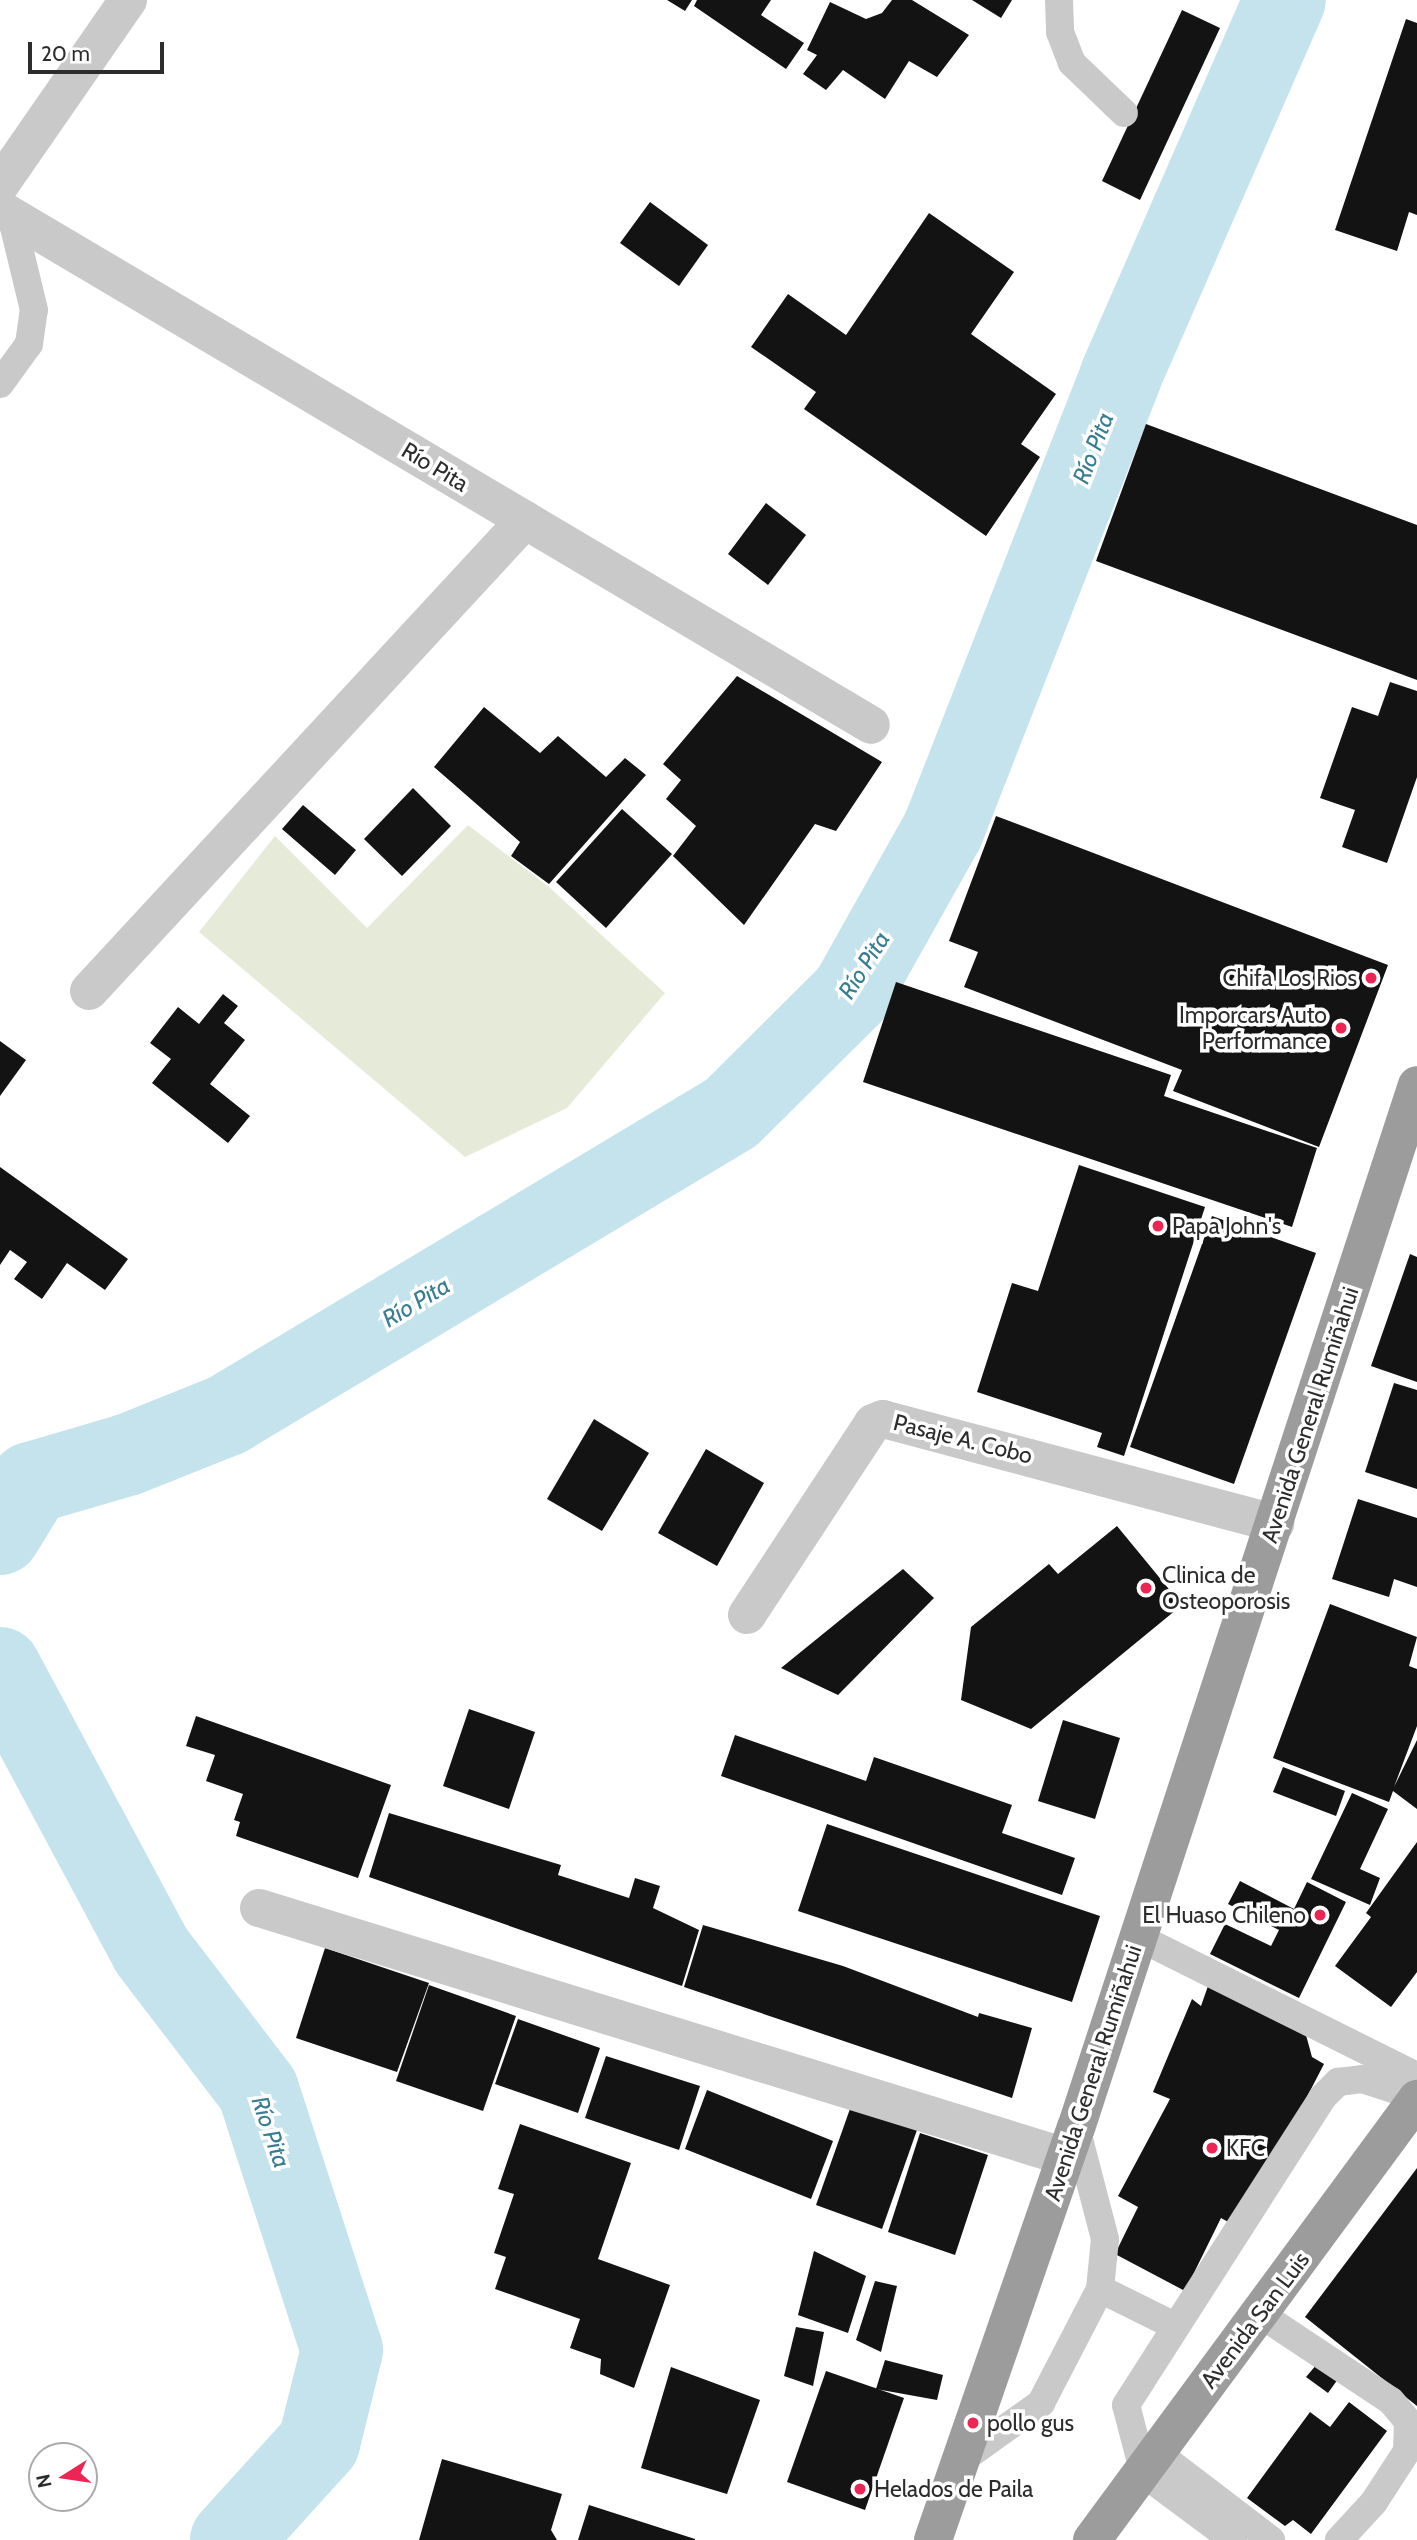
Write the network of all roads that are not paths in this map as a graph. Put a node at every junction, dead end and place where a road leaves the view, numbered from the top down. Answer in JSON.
{"nodes":[{"id":1,"x":128,"y":0,"type":"edge"},
{"id":2,"x":1059,"y":0,"type":"edge"},
{"id":3,"x":1124,"y":113,"type":"dead end"},
{"id":4,"x":4,"y":203,"type":"edge"},
{"id":5,"x":0,"y":384,"type":"edge"},
{"id":6,"x":524,"y":520,"type":"junction"},
{"id":7,"x":872,"y":725,"type":"dead end"},
{"id":8,"x":89,"y":991,"type":"dead end"},
{"id":9,"x":1417,"y":1085,"type":"edge"},
{"id":10,"x":1275,"y":1523,"type":"junction"},
{"id":11,"x":747,"y":1615,"type":"dead end"},
{"id":12,"x":259,"y":1908,"type":"dead end"},
{"id":13,"x":1138,"y":1937,"type":"junction"},
{"id":14,"x":1417,"y":2076,"type":"edge"},
{"id":15,"x":1417,"y":2098,"type":"edge"},
{"id":16,"x":1071,"y":2143,"type":"junction"},
{"id":17,"x":1100,"y":2289,"type":"junction"},
{"id":18,"x":1260,"y":2314,"type":"junction"},
{"id":19,"x":1175,"y":2326,"type":"junction"},
{"id":20,"x":960,"y":2461,"type":"junction"},
{"id":21,"x":1150,"y":2463,"type":"junction"},
{"id":22,"x":933,"y":2540,"type":"edge"},
{"id":23,"x":1092,"y":2540,"type":"edge"},
{"id":24,"x":1233,"y":2540,"type":"edge"},
{"id":25,"x":1271,"y":2540,"type":"edge"},
{"id":26,"x":1339,"y":2540,"type":"edge"}],
"edges":[{"from":1,"to":4,"type":"street"},
{"from":2,"to":3,"type":"lane"},
{"from":4,"to":5,"type":"lane"},
{"from":4,"to":6,"type":"street","name":"Río Pita"},
{"from":6,"to":7,"type":"street","name":"Río Pita"},
{"from":6,"to":8,"type":"street"},
{"from":9,"to":10,"type":"highway","name":"Avenida General Rumiñahui"},
{"from":10,"to":11,"type":"street","name":"Pasaje A. Cobo"},
{"from":10,"to":13,"type":"highway","name":"Avenida General Rumiñahui"},
{"from":12,"to":16,"type":"street"},
{"from":13,"to":14,"type":"lane"},
{"from":13,"to":16,"type":"highway","name":"Avenida General Rumiñahui"},
{"from":15,"to":18,"type":"highway","name":"Avenida San Luis"},
{"from":15,"to":19,"type":"lane"},
{"from":16,"to":17,"type":"lane"},
{"from":16,"to":20,"type":"highway","name":"Avenida General Rumiñahui"},
{"from":17,"to":19,"type":"lane"},
{"from":17,"to":20,"type":"lane"},
{"from":18,"to":21,"type":"highway","name":"Avenida San Luis"},
{"from":18,"to":26,"type":"lane"},
{"from":19,"to":21,"type":"lane"},
{"from":20,"to":22,"type":"highway","name":"Avenida General Rumiñahui"},
{"from":21,"to":23,"type":"highway","name":"Avenida San Luis"},
{"from":21,"to":24,"type":"lane"},
{"from":21,"to":25,"type":"lane"}]}
